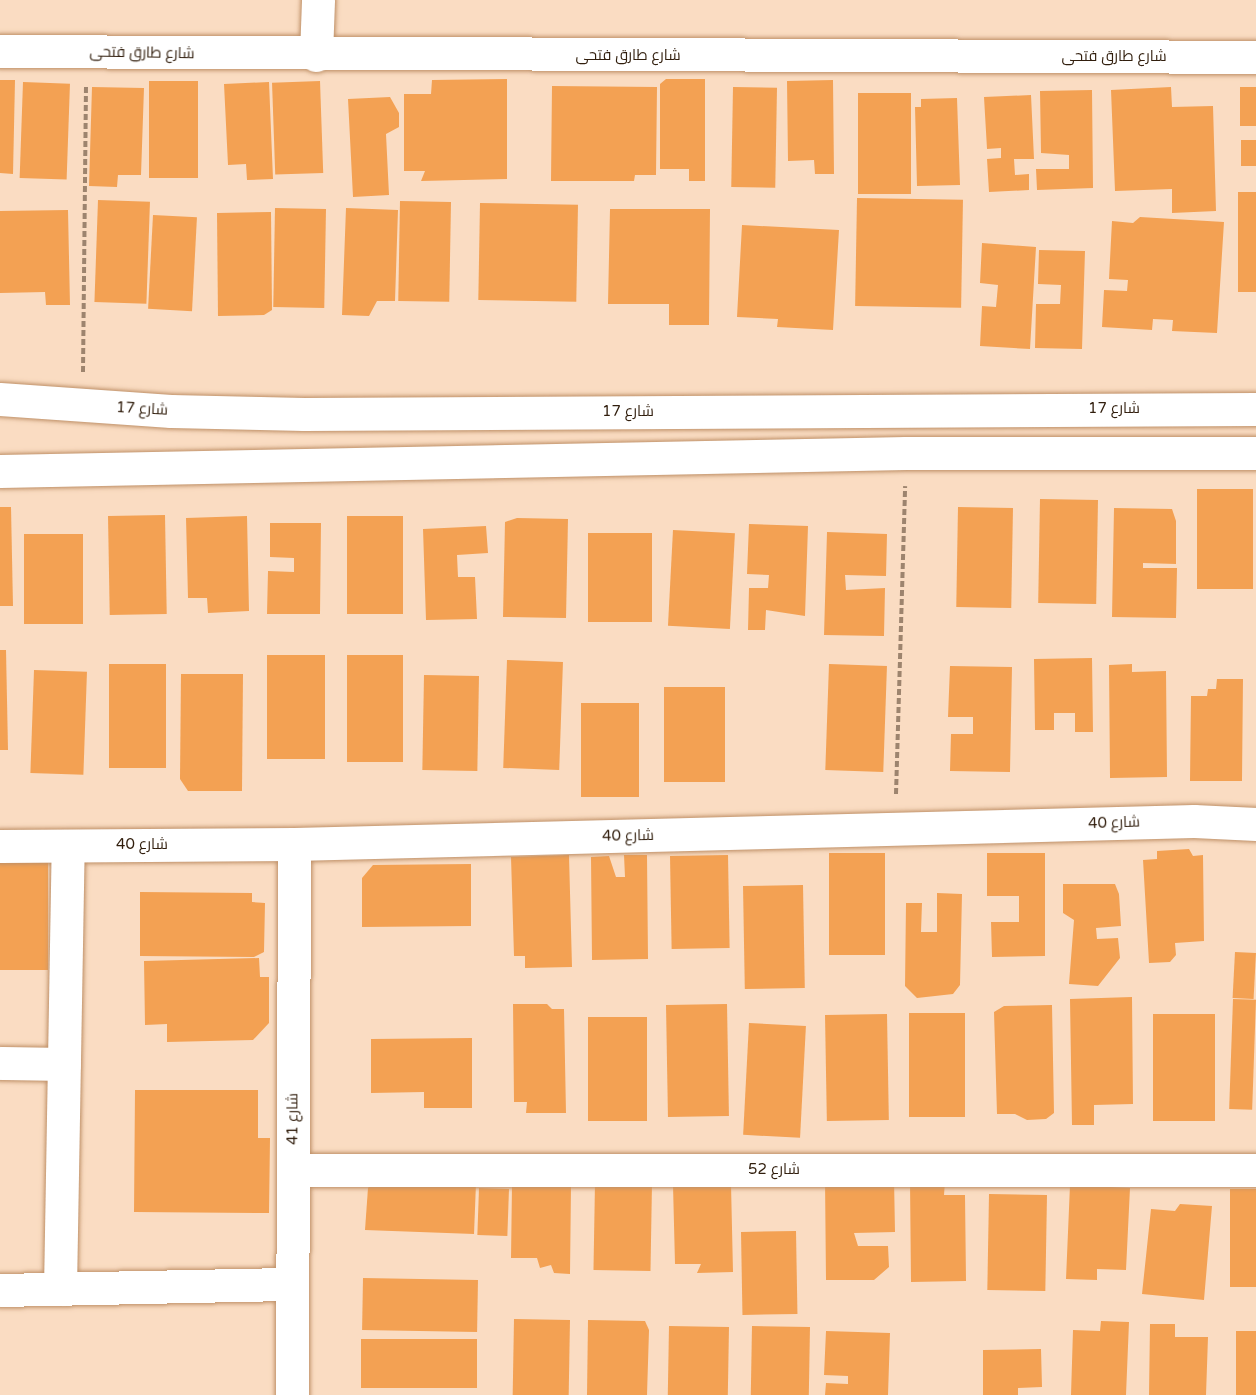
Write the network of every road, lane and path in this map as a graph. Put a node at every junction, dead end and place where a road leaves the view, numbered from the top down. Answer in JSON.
{"nodes":[{"id":1,"x":318,"y":0,"type":"edge"},
{"id":2,"x":0,"y":51,"type":"edge"},
{"id":3,"x":87,"y":53,"type":"junction"},
{"id":4,"x":316,"y":55,"type":"junction"},
{"id":5,"x":1256,"y":57,"type":"edge"},
{"id":6,"x":0,"y":399,"type":"edge"},
{"id":7,"x":83,"y":406,"type":"junction"},
{"id":8,"x":1256,"y":409,"type":"edge"},
{"id":9,"x":906,"y":453,"type":"junction"},
{"id":10,"x":1256,"y":453,"type":"edge"},
{"id":11,"x":0,"y":471,"type":"edge"},
{"id":12,"x":1256,"y":824,"type":"edge"},
{"id":13,"x":895,"y":830,"type":"junction"},
{"id":14,"x":294,"y":844,"type":"junction"},
{"id":15,"x":0,"y":846,"type":"edge"},
{"id":16,"x":68,"y":846,"type":"junction"},
{"id":17,"x":0,"y":1063,"type":"edge"},
{"id":18,"x":64,"y":1064,"type":"junction"},
{"id":19,"x":293,"y":1170,"type":"junction"},
{"id":20,"x":1256,"y":1170,"type":"edge"},
{"id":21,"x":292,"y":1284,"type":"junction"},
{"id":22,"x":60,"y":1289,"type":"junction"},
{"id":23,"x":0,"y":1290,"type":"edge"},
{"id":24,"x":292,"y":1395,"type":"edge"}],
"edges":[{"from":1,"to":4,"type":"street"},
{"from":2,"to":3,"type":"street","name":"شارع طارق فتحى"},
{"from":3,"to":4,"type":"street","name":"شارع طارق فتحى"},
{"from":3,"to":7,"type":"path"},
{"from":4,"to":5,"type":"street","name":"شارع طارق فتحى"},
{"from":6,"to":7,"type":"street","name":"شارع 17"},
{"from":7,"to":8,"type":"street","name":"شارع 17"},
{"from":9,"to":10,"type":"street"},
{"from":9,"to":11,"type":"street"},
{"from":9,"to":13,"type":"path"},
{"from":12,"to":13,"type":"street","name":"شارع 40"},
{"from":13,"to":14,"type":"street","name":"شارع 40"},
{"from":14,"to":16,"type":"street","name":"شارع 40"},
{"from":14,"to":19,"type":"street","name":"شارع 41"},
{"from":15,"to":16,"type":"street","name":"شارع 40"},
{"from":16,"to":18,"type":"street"},
{"from":17,"to":18,"type":"street"},
{"from":18,"to":22,"type":"street"},
{"from":19,"to":20,"type":"street","name":"شارع 52"},
{"from":19,"to":21,"type":"street","name":"شارع 41"},
{"from":21,"to":22,"type":"street"},
{"from":21,"to":24,"type":"street","name":"شارع 41"},
{"from":22,"to":23,"type":"street"}]}
